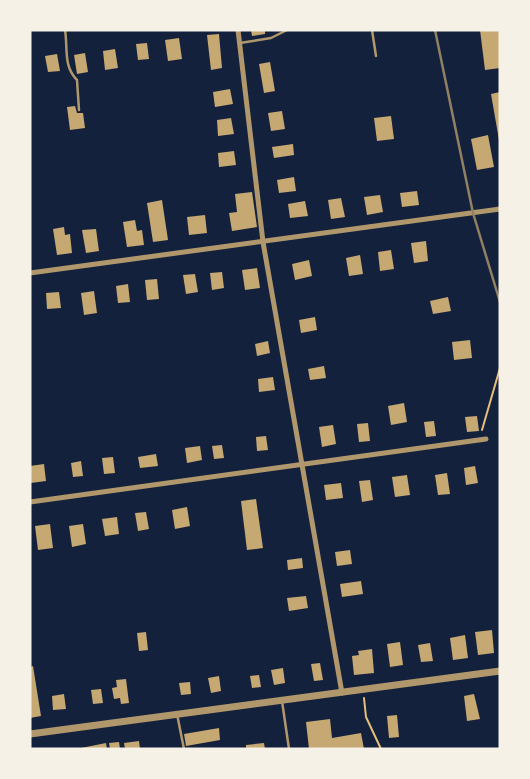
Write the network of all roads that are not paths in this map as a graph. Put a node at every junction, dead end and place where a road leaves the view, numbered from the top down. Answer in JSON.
{"nodes":[{"id":1,"x":65,"y":30,"type":"edge"},
{"id":2,"x":238,"y":30,"type":"edge"},
{"id":3,"x":287,"y":30,"type":"edge"},
{"id":4,"x":372,"y":30,"type":"edge"},
{"id":5,"x":240,"y":43,"type":"junction"},
{"id":6,"x":376,"y":56,"type":"dead end"},
{"id":7,"x":79,"y":110,"type":"dead end"},
{"id":8,"x":500,"y":209,"type":"edge"},
{"id":9,"x":263,"y":242,"type":"junction"},
{"id":10,"x":30,"y":273,"type":"edge"},
{"id":11,"x":486,"y":439,"type":"dead end"},
{"id":12,"x":303,"y":463,"type":"junction"},
{"id":13,"x":30,"y":502,"type":"edge"},
{"id":14,"x":500,"y":671,"type":"edge"},
{"id":15,"x":342,"y":693,"type":"junction"},
{"id":16,"x":282,"y":701,"type":"junction"},
{"id":17,"x":177,"y":714,"type":"junction"},
{"id":18,"x":30,"y":734,"type":"edge"},
{"id":19,"x":184,"y":749,"type":"edge"},
{"id":20,"x":289,"y":749,"type":"edge"}],
"edges":[{"from":1,"to":7,"type":"lane"},
{"from":2,"to":5,"type":"street"},
{"from":3,"to":5,"type":"lane"},
{"from":4,"to":6,"type":"lane"},
{"from":5,"to":9,"type":"street"},
{"from":8,"to":9,"type":"street"},
{"from":9,"to":10,"type":"street"},
{"from":9,"to":12,"type":"street"},
{"from":11,"to":12,"type":"street"},
{"from":12,"to":13,"type":"street"},
{"from":12,"to":15,"type":"street"},
{"from":14,"to":15,"type":"street"},
{"from":15,"to":16,"type":"street"},
{"from":16,"to":17,"type":"street"},
{"from":16,"to":20,"type":"lane"},
{"from":17,"to":18,"type":"street"},
{"from":17,"to":19,"type":"lane"}]}
